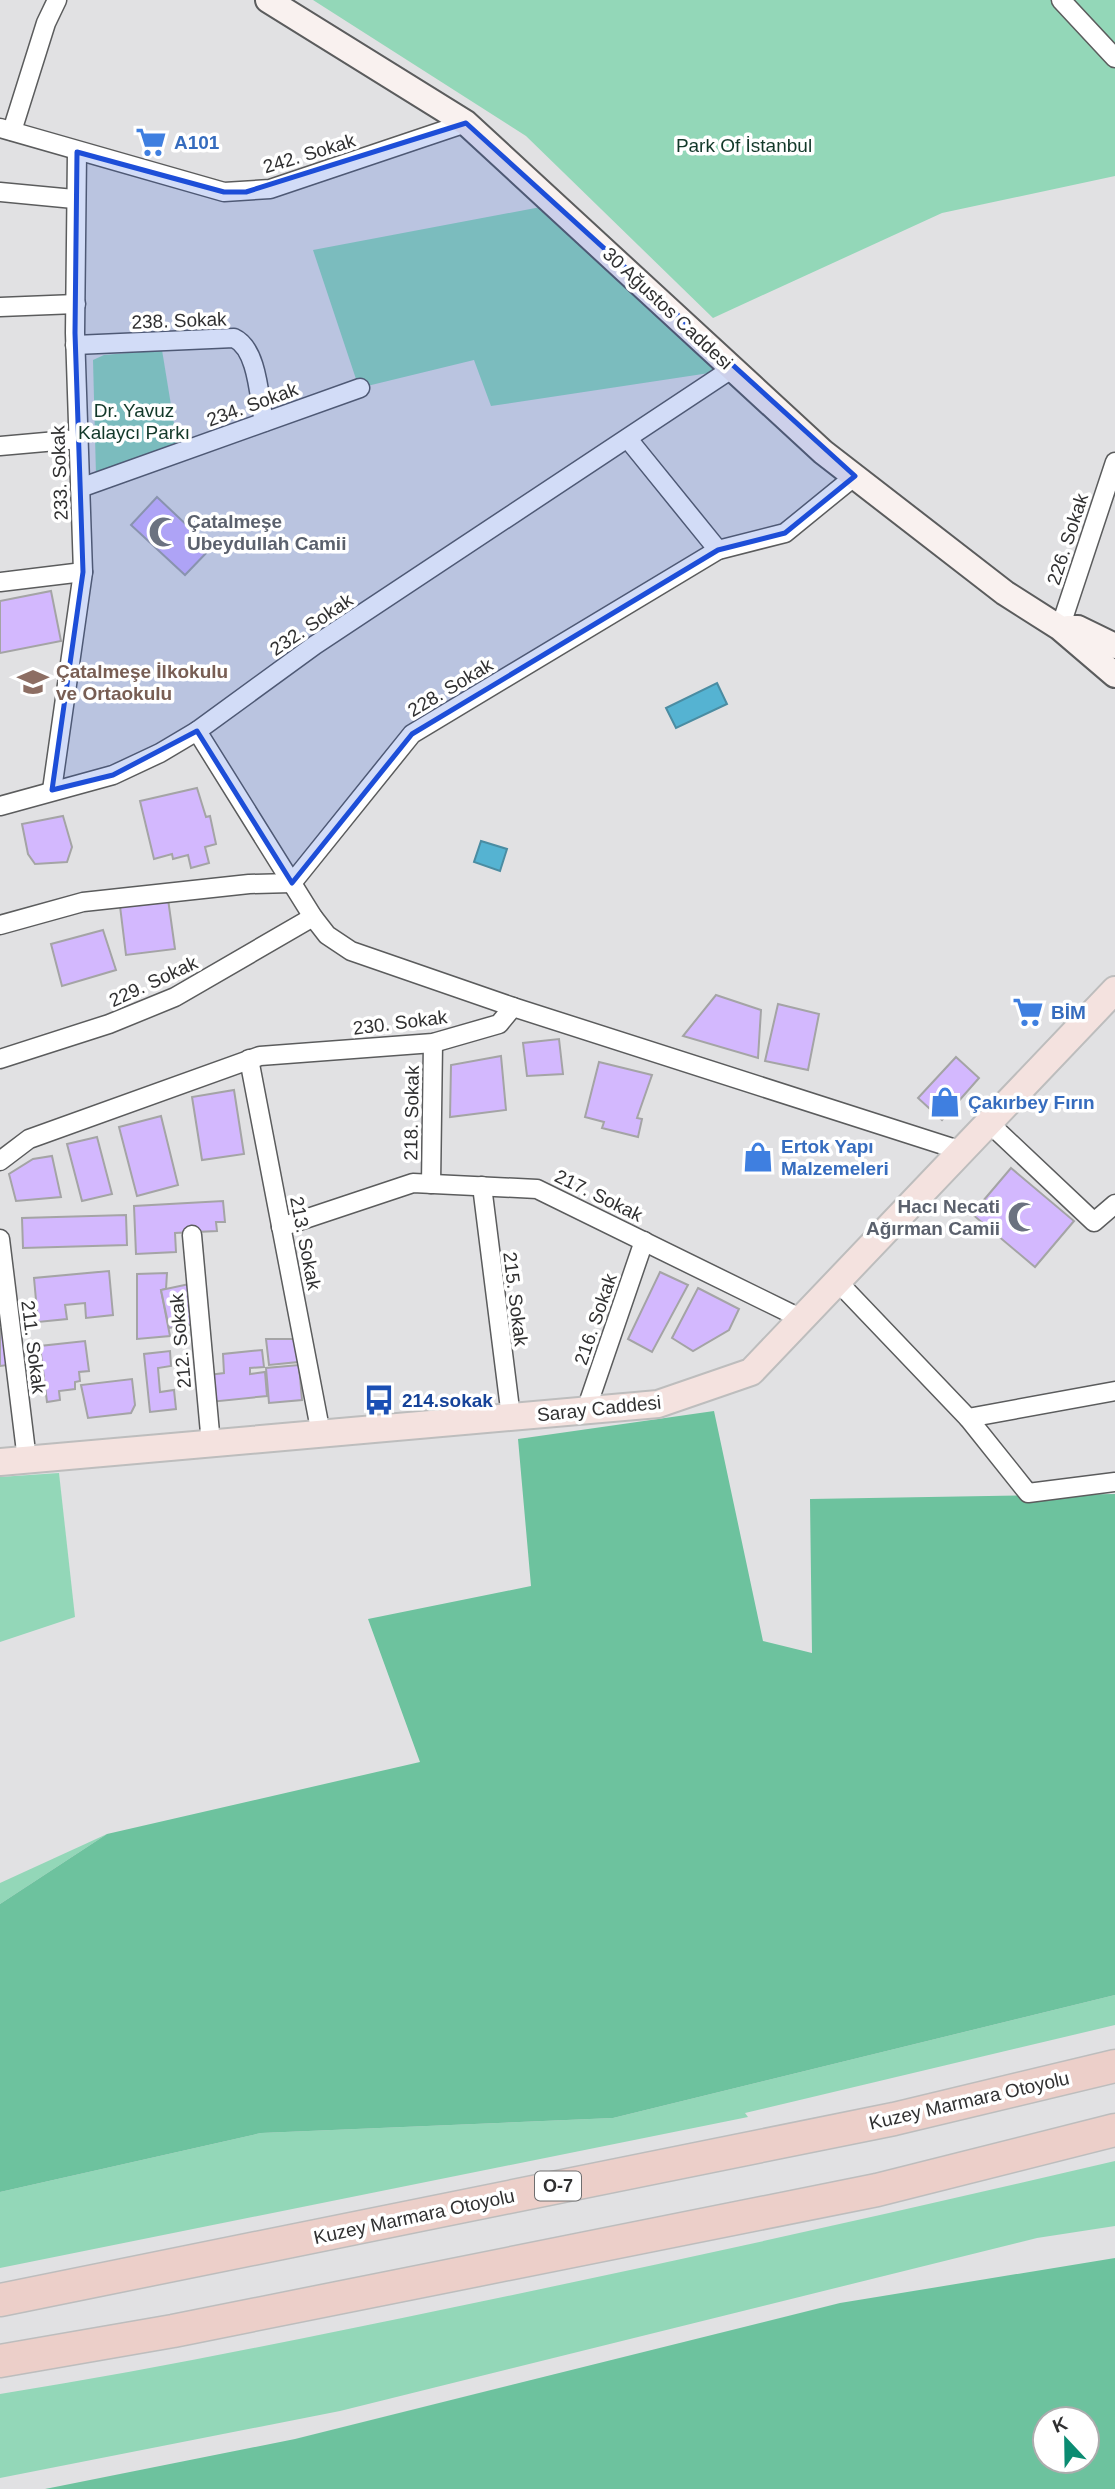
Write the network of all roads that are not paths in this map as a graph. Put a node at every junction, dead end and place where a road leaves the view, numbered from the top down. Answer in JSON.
{"nodes":[{"id":1,"x":57,"y":0,"type":"edge"},
{"id":2,"x":268,"y":0,"type":"edge"},
{"id":3,"x":1061,"y":0,"type":"edge"},
{"id":4,"x":1115,"y":58,"type":"edge"},
{"id":5,"x":466,"y":123,"type":"junction"},
{"id":6,"x":6,"y":130,"type":"edge"},
{"id":7,"x":77,"y":152,"type":"junction"},
{"id":8,"x":0,"y":192,"type":"edge"},
{"id":9,"x":75,"y":199,"type":"junction"},
{"id":10,"x":76,"y":304,"type":"junction"},
{"id":11,"x":0,"y":307,"type":"edge"},
{"id":12,"x":75,"y":345,"type":"junction"},
{"id":13,"x":733,"y":368,"type":"junction"},
{"id":14,"x":359,"y":388,"type":"dead end"},
{"id":15,"x":264,"y":422,"type":"junction"},
{"id":16,"x":79,"y":439,"type":"junction"},
{"id":17,"x":628,"y":439,"type":"junction"},
{"id":18,"x":0,"y":446,"type":"edge"},
{"id":19,"x":1115,"y":462,"type":"edge"},
{"id":20,"x":855,"y":476,"type":"junction"},
{"id":21,"x":80,"y":488,"type":"junction"},
{"id":22,"x":719,"y":550,"type":"junction"},
{"id":23,"x":83,"y":572,"type":"junction"},
{"id":24,"x":0,"y":582,"type":"edge"},
{"id":25,"x":1060,"y":628,"type":"junction"},
{"id":26,"x":1115,"y":646,"type":"edge"},
{"id":27,"x":1115,"y":675,"type":"edge"},
{"id":28,"x":197,"y":731,"type":"junction"},
{"id":29,"x":51,"y":790,"type":"junction"},
{"id":30,"x":0,"y":806,"type":"edge"},
{"id":31,"x":292,"y":883,"type":"junction"},
{"id":32,"x":313,"y":917,"type":"junction"},
{"id":33,"x":0,"y":925,"type":"edge"},
{"id":34,"x":1115,"y":990,"type":"edge"},
{"id":35,"x":513,"y":1007,"type":"junction"},
{"id":36,"x":433,"y":1043,"type":"junction"},
{"id":37,"x":0,"y":1059,"type":"edge"},
{"id":38,"x":249,"y":1059,"type":"junction"},
{"id":39,"x":989,"y":1123,"type":"junction"},
{"id":40,"x":962,"y":1151,"type":"junction"},
{"id":41,"x":0,"y":1160,"type":"edge"},
{"id":42,"x":431,"y":1184,"type":"junction"},
{"id":43,"x":482,"y":1186,"type":"junction"},
{"id":44,"x":1115,"y":1204,"type":"edge"},
{"id":45,"x":281,"y":1227,"type":"junction"},
{"id":46,"x":192,"y":1235,"type":"dead end"},
{"id":47,"x":0,"y":1239,"type":"edge"},
{"id":48,"x":644,"y":1241,"type":"junction"},
{"id":49,"x":838,"y":1282,"type":"junction"},
{"id":50,"x":802,"y":1319,"type":"junction"},
{"id":51,"x":1115,"y":1391,"type":"edge"},
{"id":52,"x":586,"y":1410,"type":"junction"},
{"id":53,"x":511,"y":1417,"type":"junction"},
{"id":54,"x":968,"y":1418,"type":"junction"},
{"id":55,"x":321,"y":1434,"type":"junction"},
{"id":56,"x":211,"y":1444,"type":"junction"},
{"id":57,"x":27,"y":1460,"type":"junction"},
{"id":58,"x":0,"y":1462,"type":"edge"},
{"id":59,"x":1115,"y":1482,"type":"edge"},
{"id":60,"x":1115,"y":2066,"type":"edge"},
{"id":61,"x":1115,"y":2130,"type":"edge"},
{"id":62,"x":0,"y":2300,"type":"edge"},
{"id":63,"x":0,"y":2361,"type":"edge"}],
"edges":[{"from":1,"to":6,"type":"street"},
{"from":2,"to":5,"type":"main road","name":"30 Ağustos Caddesi"},
{"from":3,"to":4,"type":"street"},
{"from":5,"to":7,"type":"street","name":"242. Sokak"},
{"from":5,"to":13,"type":"main road","name":"30 Ağustos Caddesi"},
{"from":6,"to":7,"type":"street","name":"242. Sokak"},
{"from":7,"to":9,"type":"street","name":"233. Sokak"},
{"from":8,"to":9,"type":"street"},
{"from":9,"to":10,"type":"street","name":"233. Sokak"},
{"from":10,"to":11,"type":"street"},
{"from":10,"to":12,"type":"street","name":"233. Sokak"},
{"from":12,"to":15,"type":"street","name":"238. Sokak"},
{"from":12,"to":16,"type":"street","name":"233. Sokak"},
{"from":13,"to":17,"type":"street","name":"232. Sokak"},
{"from":13,"to":20,"type":"main road","name":"30 Ağustos Caddesi"},
{"from":14,"to":15,"type":"street","name":"234. Sokak"},
{"from":15,"to":21,"type":"street","name":"234. Sokak"},
{"from":16,"to":18,"type":"street"},
{"from":16,"to":21,"type":"street","name":"233. Sokak"},
{"from":17,"to":22,"type":"street"},
{"from":17,"to":28,"type":"street","name":"232. Sokak"},
{"from":19,"to":25,"type":"street","name":"226. Sokak"},
{"from":20,"to":22,"type":"street","name":"228. Sokak"},
{"from":20,"to":25,"type":"main road","name":"30 Ağustos Caddesi"},
{"from":21,"to":23,"type":"street","name":"233. Sokak"},
{"from":22,"to":31,"type":"street","name":"228. Sokak"},
{"from":23,"to":24,"type":"street"},
{"from":23,"to":29,"type":"street","name":"233. Sokak"},
{"from":25,"to":26,"type":"main road","name":"30 Ağustos Caddesi"},
{"from":25,"to":27,"type":"main road","name":"30 Ağustos Caddesi"},
{"from":28,"to":29,"type":"street","name":"232. Sokak"},
{"from":28,"to":31,"type":"street"},
{"from":29,"to":30,"type":"street","name":"232. Sokak"},
{"from":31,"to":32,"type":"street"},
{"from":31,"to":33,"type":"street"},
{"from":32,"to":35,"type":"street"},
{"from":32,"to":37,"type":"street","name":"229. Sokak"},
{"from":34,"to":39,"type":"main road","name":"Saray Caddesi"},
{"from":35,"to":36,"type":"street","name":"230. Sokak"},
{"from":35,"to":40,"type":"street"},
{"from":36,"to":38,"type":"street","name":"230. Sokak"},
{"from":36,"to":42,"type":"street","name":"218. Sokak"},
{"from":38,"to":41,"type":"street","name":"230. Sokak"},
{"from":38,"to":45,"type":"street","name":"213. Sokak"},
{"from":39,"to":40,"type":"main road","name":"Saray Caddesi"},
{"from":39,"to":44,"type":"street"},
{"from":40,"to":49,"type":"main road","name":"Saray Caddesi"},
{"from":42,"to":43,"type":"street","name":"217. Sokak"},
{"from":42,"to":45,"type":"street","name":"217. Sokak"},
{"from":43,"to":48,"type":"street","name":"217. Sokak"},
{"from":43,"to":53,"type":"street","name":"215. Sokak"},
{"from":45,"to":55,"type":"street","name":"213. Sokak"},
{"from":46,"to":56,"type":"street","name":"212. Sokak"},
{"from":47,"to":57,"type":"street","name":"211. Sokak"},
{"from":48,"to":50,"type":"street","name":"217. Sokak"},
{"from":48,"to":52,"type":"street","name":"216. Sokak"},
{"from":49,"to":50,"type":"main road","name":"Saray Caddesi"},
{"from":49,"to":54,"type":"street"},
{"from":50,"to":52,"type":"main road","name":"Saray Caddesi"},
{"from":51,"to":54,"type":"street"},
{"from":52,"to":53,"type":"main road","name":"Saray Caddesi"},
{"from":53,"to":55,"type":"main road","name":"Saray Caddesi"},
{"from":54,"to":59,"type":"street"},
{"from":55,"to":56,"type":"main road","name":"Saray Caddesi"},
{"from":56,"to":57,"type":"main road","name":"Saray Caddesi"},
{"from":57,"to":58,"type":"main road","name":"Saray Caddesi"},
{"from":60,"to":62,"type":"highway","name":"Kuzey Marmara Otoyolu","number":"O-7"},
{"from":61,"to":63,"type":"highway"}]}
